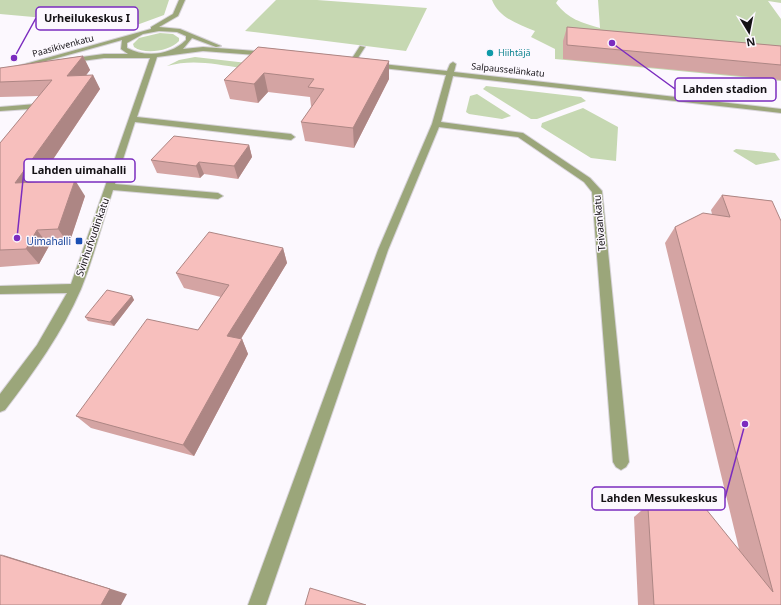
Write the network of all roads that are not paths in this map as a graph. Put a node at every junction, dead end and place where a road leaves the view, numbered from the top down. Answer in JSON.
{"nodes":[{"id":1,"x":182,"y":0,"type":"edge"},
{"id":2,"x":176,"y":15,"type":"junction"},
{"id":3,"x":149,"y":31,"type":"junction"},
{"id":4,"x":187,"y":33,"type":"junction"},
{"id":5,"x":134,"y":36,"type":"junction"},
{"id":6,"x":362,"y":47,"type":"dead end"},
{"id":7,"x":233,"y":50,"type":"junction"},
{"id":8,"x":171,"y":52,"type":"junction"},
{"id":9,"x":142,"y":55,"type":"junction"},
{"id":10,"x":154,"y":55,"type":"junction"},
{"id":11,"x":280,"y":55,"type":"edge"},
{"id":12,"x":344,"y":62,"type":"edge"},
{"id":13,"x":359,"y":64,"type":"junction"},
{"id":14,"x":452,"y":69,"type":"junction"},
{"id":15,"x":0,"y":109,"type":"edge"},
{"id":16,"x":781,"y":111,"type":"edge"},
{"id":17,"x":133,"y":120,"type":"junction"},
{"id":18,"x":22,"y":122,"type":"edge"},
{"id":19,"x":436,"y":124,"type":"junction"},
{"id":20,"x":290,"y":137,"type":"dead end"},
{"id":21,"x":110,"y":187,"type":"junction"},
{"id":22,"x":218,"y":196,"type":"dead end"},
{"id":23,"x":75,"y":288,"type":"junction"},
{"id":24,"x":0,"y":290,"type":"edge"},
{"id":25,"x":0,"y":405,"type":"edge"},
{"id":26,"x":621,"y":462,"type":"dead end"},
{"id":27,"x":257,"y":605,"type":"edge"}],
"edges":[{"from":1,"to":2,"type":"street"},
{"from":2,"to":3,"type":"street"},
{"from":2,"to":4,"type":"street"},
{"from":3,"to":4,"type":"street"},
{"from":3,"to":5,"type":"street","name":"Paasikivenkatu"},
{"from":4,"to":7,"type":"street"},
{"from":4,"to":8,"type":"street"},
{"from":5,"to":9,"type":"street"},
{"from":5,"to":9,"type":"street","name":"Paasikivenkatu"},
{"from":6,"to":13,"type":"street"},
{"from":7,"to":8,"type":"street"},
{"from":7,"to":11,"type":"street"},
{"from":8,"to":10,"type":"street","name":"Paasikivenkatu"},
{"from":9,"to":10,"type":"street","name":"Paasikivenkatu"},
{"from":10,"to":17,"type":"street","name":"Svinhufvudinkatu"},
{"from":12,"to":13,"type":"street","name":"Salpausselänkatu"},
{"from":13,"to":14,"type":"street","name":"Salpausselänkatu"},
{"from":14,"to":16,"type":"street","name":"Salpausselänkatu"},
{"from":14,"to":19,"type":"street"},
{"from":15,"to":18,"type":"street"},
{"from":17,"to":20,"type":"street"},
{"from":17,"to":21,"type":"street","name":"Svinhufvudinkatu"},
{"from":19,"to":26,"type":"street","name":"Teivaankatu"},
{"from":19,"to":27,"type":"street"},
{"from":21,"to":22,"type":"street"},
{"from":21,"to":23,"type":"street","name":"Svinhufvudinkatu"},
{"from":23,"to":24,"type":"street"},
{"from":23,"to":25,"type":"street","name":"Svinhufvudinkatu"}]}
